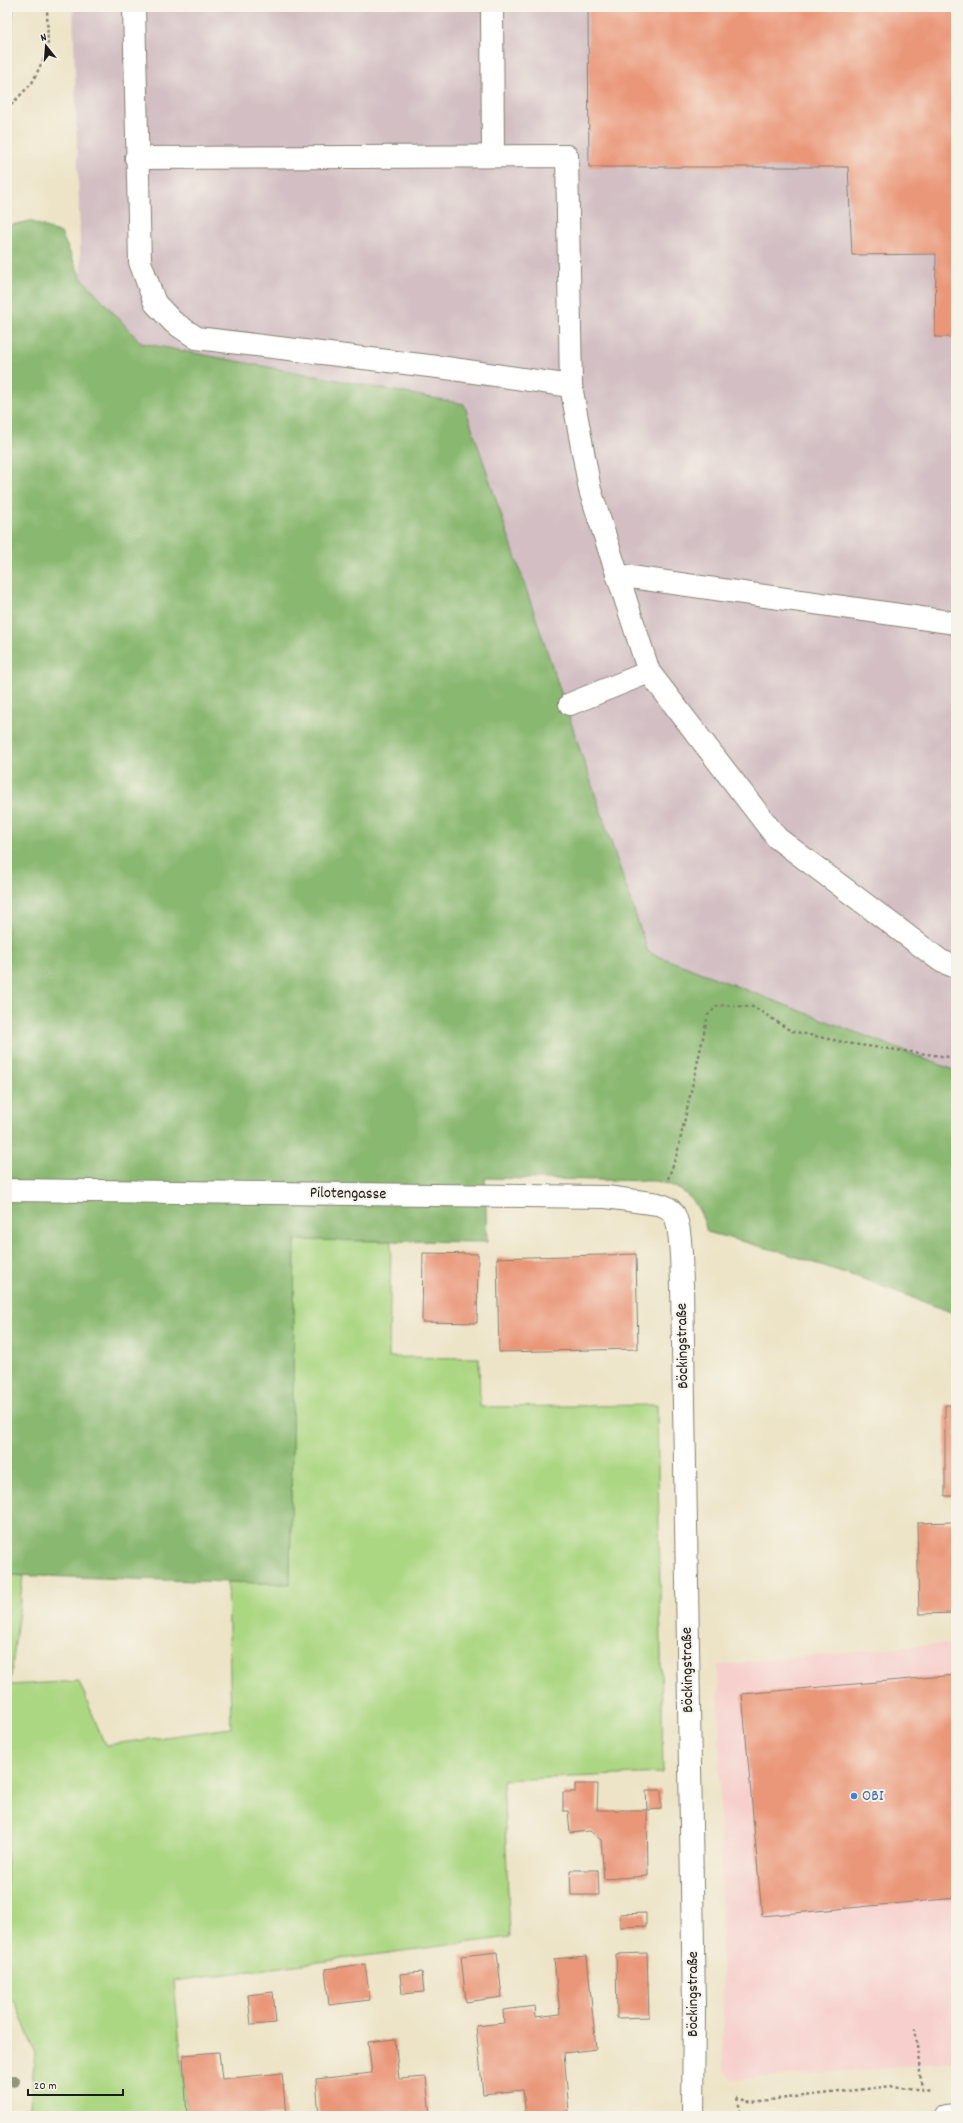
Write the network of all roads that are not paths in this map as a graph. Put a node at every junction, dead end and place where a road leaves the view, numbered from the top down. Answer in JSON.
{"nodes":[{"id":1,"x":134,"y":7,"type":"edge"},
{"id":2,"x":492,"y":7,"type":"edge"},
{"id":3,"x":493,"y":156,"type":"junction"},
{"id":4,"x":136,"y":158,"type":"junction"},
{"id":5,"x":571,"y":386,"type":"junction"},
{"id":6,"x":617,"y":575,"type":"junction"},
{"id":7,"x":956,"y":623,"type":"edge"},
{"id":8,"x":649,"y":672,"type":"junction"},
{"id":9,"x":570,"y":704,"type":"dead end"},
{"id":10,"x":956,"y":967,"type":"edge"},
{"id":11,"x":7,"y":1190,"type":"edge"},
{"id":12,"x":677,"y":1225,"type":"joint"},
{"id":13,"x":956,"y":2115,"type":"edge"},
{"id":14,"x":693,"y":2116,"type":"edge"},
{"id":15,"x":946,"y":2116,"type":"edge"}],
"edges":[{"from":1,"to":4,"type":"street"},
{"from":2,"to":3,"type":"street"},
{"from":3,"to":4,"type":"street"},
{"from":3,"to":5,"type":"street"},
{"from":4,"to":5,"type":"street"},
{"from":5,"to":6,"type":"street"},
{"from":6,"to":7,"type":"street"},
{"from":6,"to":8,"type":"street"},
{"from":8,"to":9,"type":"street"},
{"from":8,"to":10,"type":"street"},
{"from":11,"to":12,"type":"street","name":"Pilotengasse"},
{"from":12,"to":14,"type":"street","name":"Böckingstraße"},
{"from":13,"to":15,"type":"street"}]}
